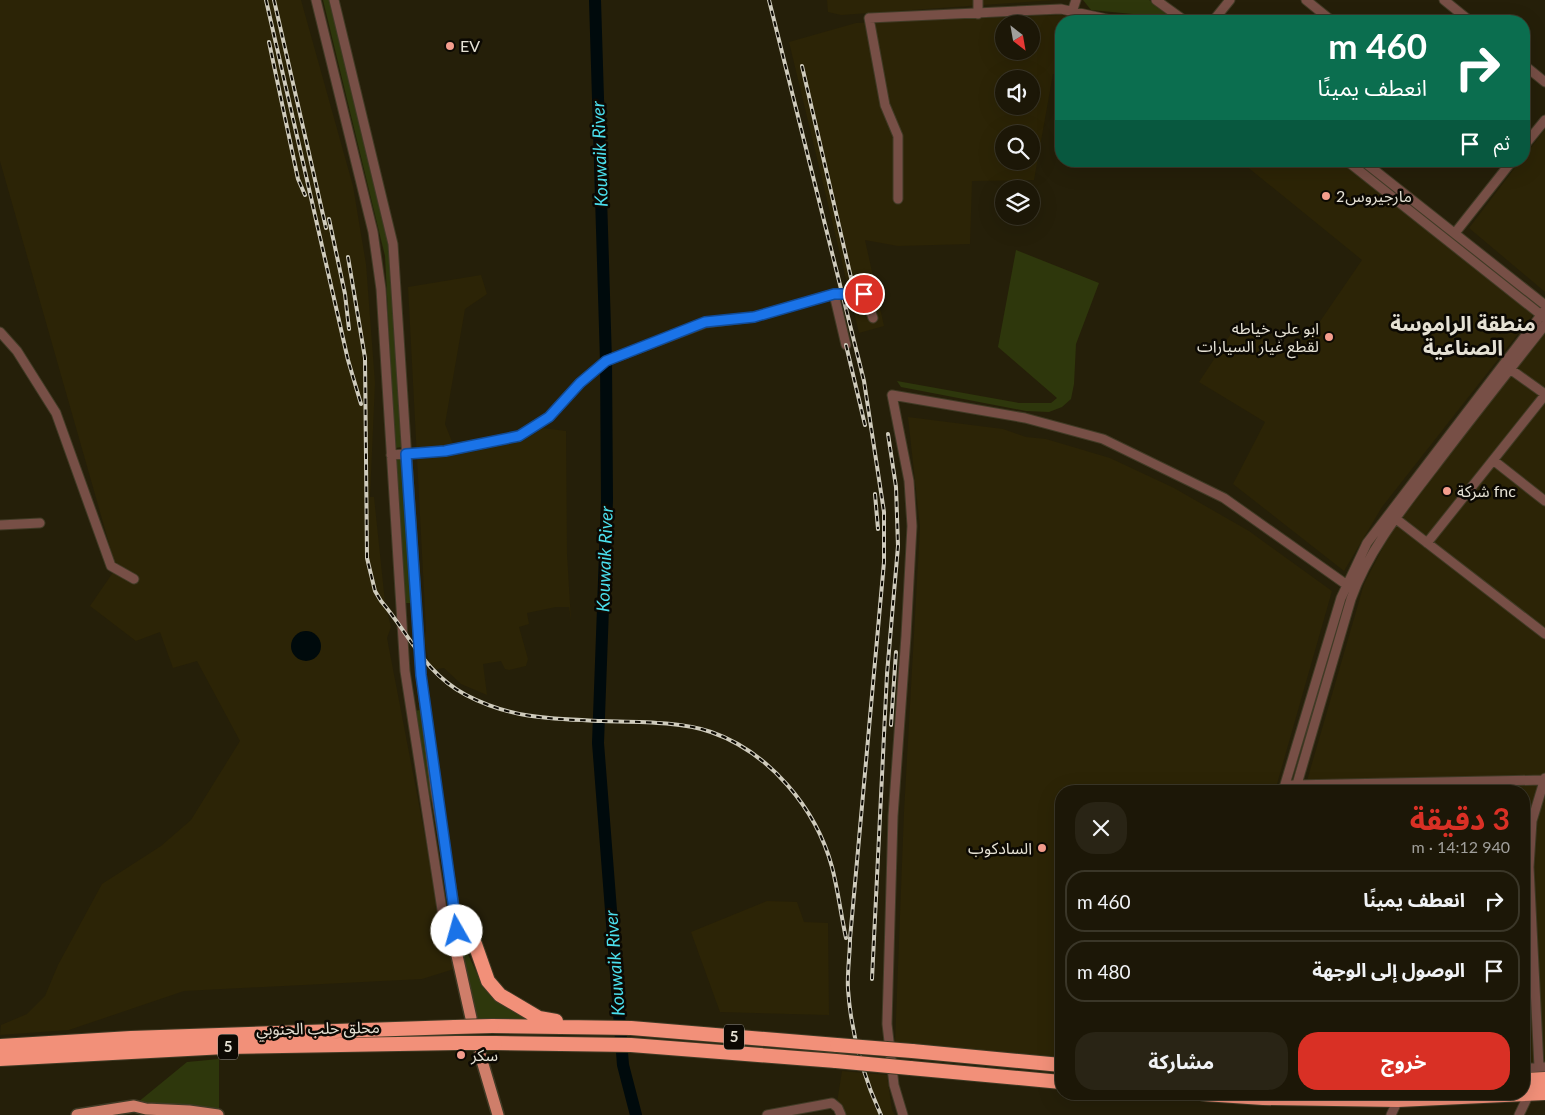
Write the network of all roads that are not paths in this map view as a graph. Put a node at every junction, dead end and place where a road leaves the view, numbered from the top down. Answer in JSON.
{"nodes":[{"id":1,"x":316,"y":0,"type":"edge"},
{"id":2,"x":334,"y":0,"type":"edge"},
{"id":3,"x":978,"y":0,"type":"edge"},
{"id":4,"x":1076,"y":0,"type":"edge"},
{"id":5,"x":1156,"y":0,"type":"edge"},
{"id":6,"x":1230,"y":0,"type":"edge"},
{"id":7,"x":1306,"y":0,"type":"edge"},
{"id":8,"x":1444,"y":0,"type":"edge"},
{"id":9,"x":1169,"y":4,"type":"edge"},
{"id":10,"x":1072,"y":12,"type":"junction"},
{"id":11,"x":978,"y":14,"type":"junction"},
{"id":12,"x":1087,"y":15,"type":"edge"},
{"id":13,"x":1179,"y":15,"type":"edge"},
{"id":14,"x":1218,"y":15,"type":"edge"},
{"id":15,"x":1325,"y":15,"type":"edge"},
{"id":16,"x":1463,"y":15,"type":"edge"},
{"id":17,"x":1530,"y":70,"type":"edge"},
{"id":18,"x":1545,"y":82,"type":"edge"},
{"id":19,"x":1545,"y":120,"type":"edge"},
{"id":20,"x":1530,"y":139,"type":"edge"},
{"id":21,"x":1356,"y":167,"type":"edge"},
{"id":22,"x":1371,"y":167,"type":"edge"},
{"id":23,"x":1505,"y":167,"type":"edge"},
{"id":24,"x":898,"y":199,"type":"dead end"},
{"id":25,"x":1455,"y":233,"type":"junction"},
{"id":26,"x":834,"y":294,"type":"junction"},
{"id":27,"x":1545,"y":305,"type":"edge"},
{"id":28,"x":1544,"y":314,"type":"edge"},
{"id":29,"x":873,"y":318,"type":"dead end"},
{"id":30,"x":1545,"y":325,"type":"edge"},
{"id":31,"x":0,"y":332,"type":"edge"},
{"id":32,"x":846,"y":345,"type":"dead end"},
{"id":33,"x":1510,"y":369,"type":"junction"},
{"id":34,"x":1545,"y":395,"type":"edge"},
{"id":35,"x":406,"y":454,"type":"junction"},
{"id":36,"x":392,"y":455,"type":"junction"},
{"id":37,"x":1493,"y":460,"type":"junction"},
{"id":38,"x":1545,"y":501,"type":"edge"},
{"id":39,"x":1392,"y":516,"type":"junction"},
{"id":40,"x":40,"y":523,"type":"dead end"},
{"id":41,"x":0,"y":525,"type":"edge"},
{"id":42,"x":1427,"y":543,"type":"junction"},
{"id":43,"x":134,"y":579,"type":"dead end"},
{"id":44,"x":1346,"y":585,"type":"junction"},
{"id":45,"x":1354,"y":590,"type":"junction"},
{"id":46,"x":1545,"y":634,"type":"edge"},
{"id":47,"x":1313,"y":694,"type":"junction"},
{"id":48,"x":1322,"y":697,"type":"junction"},
{"id":49,"x":1545,"y":779,"type":"edge"},
{"id":50,"x":1285,"y":785,"type":"edge"},
{"id":51,"x":1297,"y":785,"type":"edge"},
{"id":52,"x":1379,"y":785,"type":"edge"},
{"id":53,"x":1530,"y":852,"type":"edge"},
{"id":54,"x":457,"y":925,"type":"junction"},
{"id":55,"x":1530,"y":944,"type":"edge"},
{"id":56,"x":456,"y":951,"type":"junction"},
{"id":57,"x":471,"y":1018,"type":"dead end"},
{"id":58,"x":601,"y":1028,"type":"junction"},
{"id":59,"x":0,"y":1046,"type":"edge"},
{"id":60,"x":480,"y":1054,"type":"dead end"},
{"id":61,"x":0,"y":1059,"type":"edge"},
{"id":62,"x":1055,"y":1064,"type":"edge"},
{"id":63,"x":1530,"y":1069,"type":"edge"},
{"id":64,"x":1543,"y":1071,"type":"edge"},
{"id":65,"x":1530,"y":1077,"type":"edge"},
{"id":66,"x":1055,"y":1081,"type":"edge"},
{"id":67,"x":1530,"y":1094,"type":"edge"},
{"id":68,"x":1545,"y":1094,"type":"edge"},
{"id":69,"x":492,"y":1100,"type":"junction"},
{"id":70,"x":1398,"y":1100,"type":"edge"},
{"id":71,"x":1526,"y":1100,"type":"edge"},
{"id":72,"x":147,"y":1112,"type":"edge"},
{"id":73,"x":785,"y":1113,"type":"edge"},
{"id":74,"x":77,"y":1115,"type":"edge"},
{"id":75,"x":218,"y":1115,"type":"edge"},
{"id":76,"x":492,"y":1115,"type":"edge"},
{"id":77,"x":498,"y":1115,"type":"edge"},
{"id":78,"x":767,"y":1115,"type":"edge"},
{"id":79,"x":841,"y":1115,"type":"edge"},
{"id":80,"x":903,"y":1115,"type":"edge"},
{"id":81,"x":1391,"y":1115,"type":"edge"},
{"id":82,"x":1519,"y":1115,"type":"edge"}],
"edges":[{"from":1,"to":36,"type":"street"},
{"from":2,"to":35,"type":"street"},
{"from":3,"to":11,"type":"street"},
{"from":4,"to":10,"type":"street"},
{"from":5,"to":9,"type":"street"},
{"from":6,"to":14,"type":"street"},
{"from":7,"to":15,"type":"street"},
{"from":8,"to":16,"type":"street"},
{"from":9,"to":13,"type":"street"},
{"from":10,"to":11,"type":"street"},
{"from":10,"to":12,"type":"street"},
{"from":11,"to":24,"type":"street"},
{"from":17,"to":18,"type":"street"},
{"from":19,"to":20,"type":"street"},
{"from":21,"to":28,"type":"street"},
{"from":22,"to":25,"type":"street"},
{"from":23,"to":25,"type":"street"},
{"from":25,"to":27,"type":"street"},
{"from":26,"to":29,"type":"street"},
{"from":26,"to":32,"type":"street"},
{"from":26,"to":35,"type":"street"},
{"from":28,"to":39,"type":"street"},
{"from":30,"to":33,"type":"street"},
{"from":31,"to":43,"type":"street"},
{"from":33,"to":34,"type":"street"},
{"from":33,"to":39,"type":"street"},
{"from":34,"to":37,"type":"street"},
{"from":35,"to":36,"type":"street"},
{"from":35,"to":54,"type":"street"},
{"from":36,"to":56,"type":"street"},
{"from":37,"to":38,"type":"street"},
{"from":37,"to":42,"type":"street"},
{"from":39,"to":42,"type":"street"},
{"from":39,"to":44,"type":"street"},
{"from":39,"to":45,"type":"street"},
{"from":40,"to":41,"type":"street"},
{"from":42,"to":46,"type":"street"},
{"from":44,"to":45,"type":"street"},
{"from":44,"to":47,"type":"street"},
{"from":44,"to":80,"type":"street"},
{"from":45,"to":48,"type":"street"},
{"from":47,"to":48,"type":"street"},
{"from":47,"to":50,"type":"street"},
{"from":48,"to":51,"type":"street"},
{"from":49,"to":52,"type":"street"},
{"from":49,"to":53,"type":"street"},
{"from":54,"to":56,"type":"street"},
{"from":54,"to":58,"type":"highway"},
{"from":55,"to":64,"type":"street"},
{"from":56,"to":57,"type":"main road"},
{"from":58,"to":59,"type":"highway","name":"محلق حلب الجنوبي","number":"5","bridge":true},
{"from":58,"to":62,"type":"highway","number":"5","bridge":true},
{"from":60,"to":69,"type":"main road"},
{"from":61,"to":66,"type":"highway","name":"محلق حلب الجنوبي","number":"5","bridge":true},
{"from":63,"to":64,"type":"street"},
{"from":64,"to":65,"type":"highway"},
{"from":67,"to":68,"type":"highway"},
{"from":69,"to":76,"type":"main road"},
{"from":69,"to":77,"type":"main road"},
{"from":70,"to":81,"type":"street"},
{"from":71,"to":82,"type":"street"},
{"from":72,"to":74,"type":"main road"},
{"from":72,"to":75,"type":"main road"},
{"from":73,"to":78,"type":"street"},
{"from":73,"to":79,"type":"street"}]}
